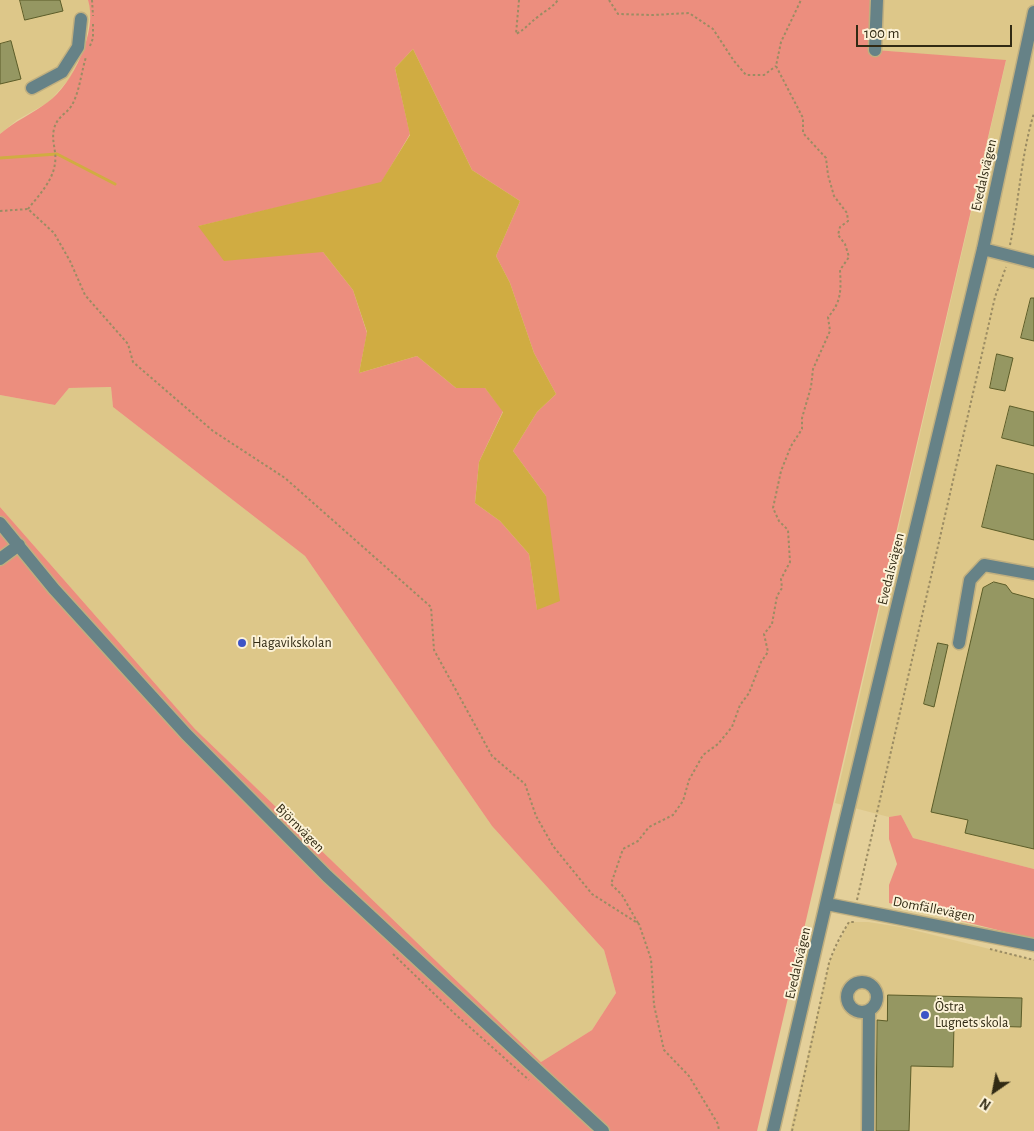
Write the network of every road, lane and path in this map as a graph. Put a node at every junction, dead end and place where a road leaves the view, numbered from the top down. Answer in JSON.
{"nodes":[{"id":1,"x":92,"y":0,"type":"edge"},
{"id":2,"x":519,"y":0,"type":"edge"},
{"id":3,"x":558,"y":0,"type":"edge"},
{"id":4,"x":609,"y":0,"type":"edge"},
{"id":5,"x":801,"y":0,"type":"edge"},
{"id":6,"x":877,"y":0,"type":"edge"},
{"id":7,"x":1034,"y":12,"type":"edge"},
{"id":8,"x":82,"y":19,"type":"dead end"},
{"id":9,"x":90,"y":48,"type":"dead end"},
{"id":10,"x":875,"y":50,"type":"dead end"},
{"id":11,"x":86,"y":57,"type":"dead end"},
{"id":12,"x":776,"y":66,"type":"junction"},
{"id":13,"x":32,"y":88,"type":"dead end"},
{"id":14,"x":1034,"y":113,"type":"edge"},
{"id":15,"x":28,"y":209,"type":"junction"},
{"id":16,"x":0,"y":211,"type":"edge"},
{"id":17,"x":983,"y":249,"type":"junction"},
{"id":18,"x":1008,"y":256,"type":"junction"},
{"id":19,"x":1034,"y":262,"type":"edge"},
{"id":20,"x":0,"y":523,"type":"edge"},
{"id":21,"x":19,"y":545,"type":"junction"},
{"id":22,"x":0,"y":559,"type":"edge"},
{"id":23,"x":1034,"y":574,"type":"edge"},
{"id":24,"x":959,"y":643,"type":"dead end"},
{"id":25,"x":827,"y":904,"type":"junction"},
{"id":26,"x":855,"y":908,"type":"junction"},
{"id":27,"x":849,"y":922,"type":"junction"},
{"id":28,"x":859,"y":922,"type":"dead end"},
{"id":29,"x":639,"y":924,"type":"junction"},
{"id":30,"x":1034,"y":945,"type":"edge"},
{"id":31,"x":986,"y":948,"type":"dead end"},
{"id":32,"x":1034,"y":960,"type":"edge"},
{"id":33,"x":869,"y":1010,"type":"dead end"},
{"id":34,"x":604,"y":1131,"type":"edge"},
{"id":35,"x":719,"y":1131,"type":"edge"},
{"id":36,"x":774,"y":1131,"type":"edge"},
{"id":37,"x":792,"y":1131,"type":"edge"},
{"id":38,"x":868,"y":1131,"type":"edge"}],
"edges":[{"from":1,"to":9,"type":"path"},
{"from":2,"to":3,"type":"path"},
{"from":4,"to":12,"type":"path"},
{"from":5,"to":12,"type":"path"},
{"from":6,"to":10,"type":"street"},
{"from":7,"to":17,"type":"street","name":"Evedalsvägen"},
{"from":8,"to":13,"type":"street"},
{"from":11,"to":15,"type":"path"},
{"from":12,"to":29,"type":"path"},
{"from":14,"to":18,"type":"path"},
{"from":15,"to":16,"type":"path"},
{"from":15,"to":29,"type":"path"},
{"from":17,"to":18,"type":"street"},
{"from":17,"to":25,"type":"street","name":"Evedalsvägen"},
{"from":18,"to":19,"type":"street"},
{"from":18,"to":26,"type":"path"},
{"from":20,"to":21,"type":"street","name":"Björnvägen"},
{"from":21,"to":22,"type":"street"},
{"from":21,"to":34,"type":"street","name":"Björnvägen"},
{"from":23,"to":24,"type":"street"},
{"from":25,"to":26,"type":"street","name":"Domfällevägen"},
{"from":25,"to":36,"type":"street","name":"Evedalsvägen"},
{"from":26,"to":27,"type":"path"},
{"from":26,"to":30,"type":"street","name":"Domfällevägen"},
{"from":27,"to":28,"type":"path"},
{"from":27,"to":37,"type":"path"},
{"from":29,"to":35,"type":"path"},
{"from":31,"to":32,"type":"path"},
{"from":33,"to":38,"type":"street"}]}
